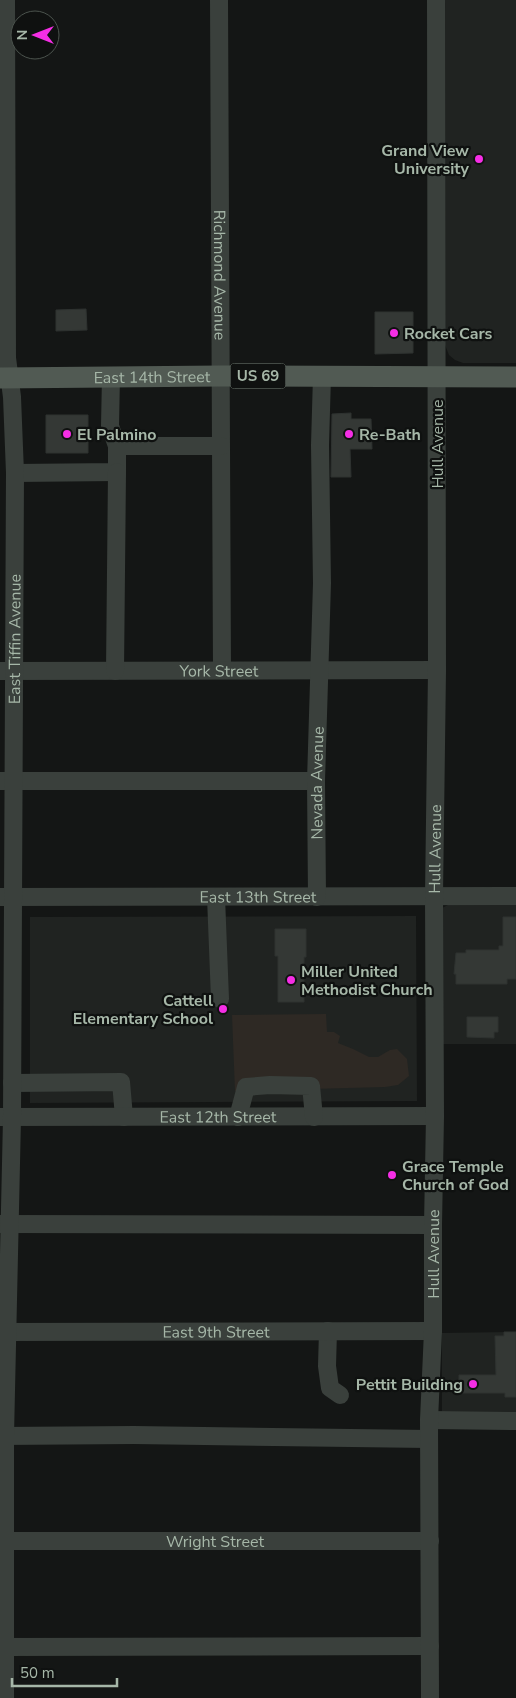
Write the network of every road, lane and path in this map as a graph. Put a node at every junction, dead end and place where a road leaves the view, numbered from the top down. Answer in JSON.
{"nodes":[{"id":1,"x":6,"y":0,"type":"edge"},
{"id":2,"x":220,"y":0,"type":"edge"},
{"id":3,"x":436,"y":0,"type":"edge"},
{"id":4,"x":111,"y":376,"type":"junction"},
{"id":5,"x":221,"y":376,"type":"junction"},
{"id":6,"x":322,"y":376,"type":"junction"},
{"id":7,"x":437,"y":376,"type":"junction"},
{"id":8,"x":516,"y":377,"type":"edge"},
{"id":9,"x":5,"y":378,"type":"edge"},
{"id":10,"x":117,"y":446,"type":"junction"},
{"id":11,"x":221,"y":446,"type":"junction"},
{"id":12,"x":117,"y":472,"type":"junction"},
{"id":13,"x":15,"y":473,"type":"junction"},
{"id":14,"x":222,"y":670,"type":"junction"},
{"id":15,"x":320,"y":670,"type":"junction"},
{"id":16,"x":437,"y":670,"type":"junction"},
{"id":17,"x":7,"y":671,"type":"edge"},
{"id":18,"x":115,"y":671,"type":"junction"},
{"id":19,"x":7,"y":781,"type":"edge"},
{"id":20,"x":316,"y":781,"type":"junction"},
{"id":21,"x":434,"y":896,"type":"junction"},
{"id":22,"x":516,"y":896,"type":"edge"},
{"id":23,"x":6,"y":897,"type":"edge"},
{"id":24,"x":216,"y":897,"type":"junction"},
{"id":25,"x":317,"y":897,"type":"junction"},
{"id":26,"x":220,"y":999,"type":"dead end"},
{"id":27,"x":6,"y":1006,"type":"edge"},
{"id":28,"x":12,"y":1083,"type":"junction"},
{"id":29,"x":314,"y":1116,"type":"junction"},
{"id":30,"x":435,"y":1116,"type":"junction"},
{"id":31,"x":124,"y":1117,"type":"junction"},
{"id":32,"x":238,"y":1117,"type":"junction"},
{"id":33,"x":6,"y":1118,"type":"edge"},
{"id":34,"x":5,"y":1224,"type":"edge"},
{"id":35,"x":433,"y":1225,"type":"junction"},
{"id":36,"x":4,"y":1332,"type":"edge"},
{"id":37,"x":328,"y":1332,"type":"junction"},
{"id":38,"x":433,"y":1332,"type":"junction"},
{"id":39,"x":340,"y":1395,"type":"dead end"},
{"id":40,"x":429,"y":1420,"type":"junction"},
{"id":41,"x":516,"y":1421,"type":"edge"},
{"id":42,"x":2,"y":1436,"type":"edge"},
{"id":43,"x":429,"y":1439,"type":"junction"},
{"id":44,"x":3,"y":1541,"type":"edge"},
{"id":45,"x":430,"y":1541,"type":"junction"},
{"id":46,"x":430,"y":1646,"type":"junction"},
{"id":47,"x":2,"y":1647,"type":"edge"},
{"id":48,"x":5,"y":1698,"type":"edge"},
{"id":49,"x":430,"y":1698,"type":"edge"}],
"edges":[{"from":1,"to":9,"type":"street","name":"East Tiffin Avenue"},
{"from":2,"to":5,"type":"street","name":"Richmond Avenue"},
{"from":3,"to":7,"type":"street","name":"Hull Avenue"},
{"from":4,"to":5,"type":"main road","name":"East 14th Street","number":"US 69"},
{"from":4,"to":9,"type":"main road","name":"East 14th Street","number":"US 69"},
{"from":4,"to":10,"type":"street"},
{"from":5,"to":6,"type":"main road","name":"East 14th Street","number":"US 69"},
{"from":5,"to":11,"type":"street","name":"Richmond Avenue"},
{"from":6,"to":7,"type":"main road","name":"East 14th Street","number":"US 69"},
{"from":6,"to":15,"type":"street","name":"Nevada Avenue"},
{"from":7,"to":8,"type":"main road","name":"East 14th Street","number":"US 69"},
{"from":7,"to":16,"type":"street","name":"Hull Avenue"},
{"from":9,"to":13,"type":"street","name":"East Tiffin Avenue"},
{"from":10,"to":11,"type":"street"},
{"from":10,"to":12,"type":"street"},
{"from":11,"to":14,"type":"street","name":"Richmond Avenue"},
{"from":12,"to":13,"type":"street"},
{"from":12,"to":18,"type":"street"},
{"from":13,"to":17,"type":"street","name":"East Tiffin Avenue"},
{"from":14,"to":15,"type":"street","name":"York Street"},
{"from":14,"to":18,"type":"street","name":"York Street"},
{"from":15,"to":16,"type":"street","name":"York Street"},
{"from":15,"to":20,"type":"street","name":"Nevada Avenue"},
{"from":16,"to":21,"type":"street","name":"Hull Avenue"},
{"from":17,"to":18,"type":"street","name":"York Street"},
{"from":17,"to":19,"type":"street","name":"East Tiffin Avenue"},
{"from":19,"to":20,"type":"street"},
{"from":19,"to":23,"type":"street","name":"East Tiffin Avenue"},
{"from":20,"to":25,"type":"street","name":"Nevada Avenue"},
{"from":21,"to":22,"type":"street","name":"East 13th Street"},
{"from":21,"to":25,"type":"street","name":"East 13th Street"},
{"from":21,"to":30,"type":"street","name":"Hull Avenue"},
{"from":23,"to":24,"type":"street","name":"East 13th Street"},
{"from":23,"to":27,"type":"street","name":"East Tiffin Avenue"},
{"from":24,"to":25,"type":"street","name":"East 13th Street"},
{"from":24,"to":26,"type":"street"},
{"from":27,"to":28,"type":"street","name":"East Tiffin Avenue"},
{"from":28,"to":31,"type":"street"},
{"from":28,"to":33,"type":"street","name":"East Tiffin Avenue"},
{"from":29,"to":30,"type":"street","name":"East 12th Street"},
{"from":29,"to":32,"type":"street","name":"East 12th Street"},
{"from":29,"to":32,"type":"street"},
{"from":30,"to":35,"type":"street","name":"Hull Avenue"},
{"from":31,"to":32,"type":"street","name":"East 12th Street"},
{"from":31,"to":33,"type":"street","name":"East 12th Street"},
{"from":33,"to":34,"type":"street","name":"East Tiffin Avenue"},
{"from":34,"to":35,"type":"street"},
{"from":34,"to":36,"type":"street","name":"East Tiffin Avenue"},
{"from":35,"to":38,"type":"street","name":"Hull Avenue"},
{"from":36,"to":37,"type":"street","name":"East 9th Street"},
{"from":36,"to":42,"type":"street","name":"East Tiffin Avenue"},
{"from":37,"to":38,"type":"street","name":"East 9th Street"},
{"from":37,"to":39,"type":"street"},
{"from":38,"to":40,"type":"street","name":"Hull Avenue"},
{"from":40,"to":41,"type":"street"},
{"from":40,"to":43,"type":"street","name":"Hull Avenue"},
{"from":42,"to":43,"type":"street"},
{"from":42,"to":44,"type":"street","name":"East Tiffin Avenue"},
{"from":43,"to":45,"type":"street","name":"Hull Avenue"},
{"from":44,"to":45,"type":"street","name":"Wright Street"},
{"from":44,"to":47,"type":"street","name":"East Tiffin Avenue"},
{"from":45,"to":46,"type":"street","name":"Hull Avenue"},
{"from":46,"to":47,"type":"street"},
{"from":46,"to":49,"type":"street","name":"Hull Avenue"},
{"from":47,"to":48,"type":"street","name":"East Tiffin Avenue"}]}
